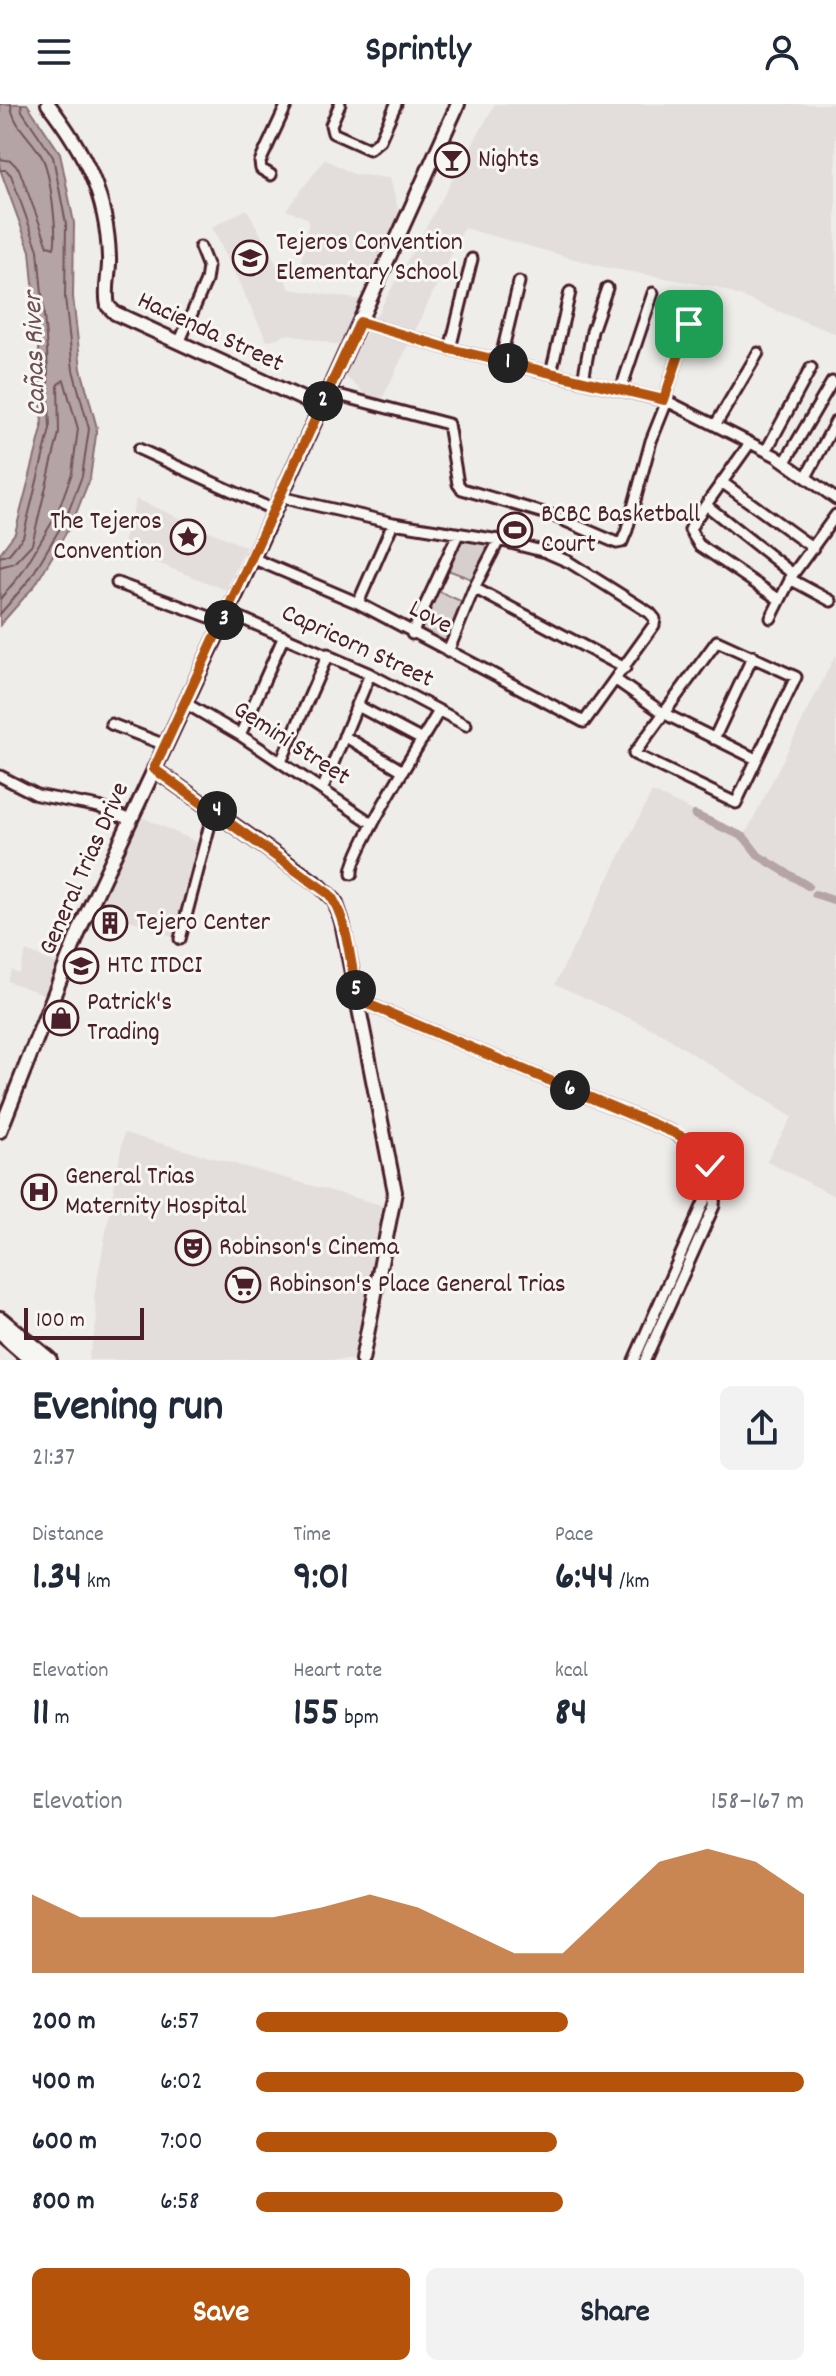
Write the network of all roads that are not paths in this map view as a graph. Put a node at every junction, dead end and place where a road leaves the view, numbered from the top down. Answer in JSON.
{"nodes":[{"id":1,"x":48,"y":104,"type":"edge"},
{"id":2,"x":287,"y":104,"type":"edge"},
{"id":3,"x":340,"y":104,"type":"edge"},
{"id":4,"x":396,"y":104,"type":"edge"},
{"id":5,"x":458,"y":104,"type":"edge"},
{"id":6,"x":271,"y":175,"type":"dead end"},
{"id":7,"x":200,"y":247,"type":"dead end"},
{"id":8,"x":472,"y":259,"type":"dead end"},
{"id":9,"x":519,"y":282,"type":"dead end"},
{"id":10,"x":607,"y":288,"type":"dead end"},
{"id":11,"x":570,"y":292,"type":"dead end"},
{"id":12,"x":653,"y":293,"type":"dead end"},
{"id":13,"x":360,"y":322,"type":"junction"},
{"id":14,"x":689,"y":324,"type":"dead end"},
{"id":15,"x":179,"y":343,"type":"junction"},
{"id":16,"x":450,"y":349,"type":"junction"},
{"id":17,"x":758,"y":353,"type":"dead end"},
{"id":18,"x":500,"y":361,"type":"junction"},
{"id":19,"x":811,"y":368,"type":"dead end"},
{"id":20,"x":551,"y":373,"type":"junction"},
{"id":21,"x":583,"y":380,"type":"junction"},
{"id":22,"x":832,"y":382,"type":"dead end"},
{"id":23,"x":621,"y":389,"type":"junction"},
{"id":24,"x":327,"y":392,"type":"junction"},
{"id":25,"x":665,"y":400,"type":"junction"},
{"id":26,"x":320,"y":407,"type":"junction"},
{"id":27,"x":836,"y":421,"type":"edge"},
{"id":28,"x":716,"y":424,"type":"junction"},
{"id":29,"x":750,"y":443,"type":"junction"},
{"id":30,"x":139,"y":449,"type":"dead end"},
{"id":31,"x":766,"y":451,"type":"junction"},
{"id":32,"x":785,"y":462,"type":"junction"},
{"id":33,"x":806,"y":477,"type":"junction"},
{"id":34,"x":723,"y":483,"type":"junction"},
{"id":35,"x":836,"y":499,"type":"edge"},
{"id":36,"x":277,"y":504,"type":"junction"},
{"id":37,"x":706,"y":505,"type":"junction"},
{"id":38,"x":836,"y":515,"type":"edge"},
{"id":39,"x":393,"y":523,"type":"junction"},
{"id":40,"x":458,"y":534,"type":"junction"},
{"id":41,"x":499,"y":540,"type":"junction"},
{"id":42,"x":813,"y":548,"type":"junction"},
{"id":43,"x":252,"y":558,"type":"junction"},
{"id":44,"x":792,"y":577,"type":"junction"},
{"id":45,"x":117,"y":583,"type":"dead end"},
{"id":46,"x":474,"y":588,"type":"junction"},
{"id":47,"x":780,"y":600,"type":"junction"},
{"id":48,"x":831,"y":601,"type":"dead end"},
{"id":49,"x":358,"y":603,"type":"junction"},
{"id":50,"x":225,"y":617,"type":"junction"},
{"id":51,"x":771,"y":618,"type":"dead end"},
{"id":52,"x":412,"y":634,"type":"junction"},
{"id":53,"x":284,"y":636,"type":"junction"},
{"id":54,"x":448,"y":652,"type":"junction"},
{"id":55,"x":328,"y":654,"type":"junction"},
{"id":56,"x":753,"y":656,"type":"junction"},
{"id":57,"x":625,"y":668,"type":"junction"},
{"id":58,"x":370,"y":674,"type":"junction"},
{"id":59,"x":616,"y":680,"type":"junction"},
{"id":60,"x":185,"y":703,"type":"junction"},
{"id":61,"x":356,"y":705,"type":"junction"},
{"id":62,"x":439,"y":711,"type":"junction"},
{"id":63,"x":663,"y":713,"type":"junction"},
{"id":64,"x":111,"y":724,"type":"dead end"},
{"id":65,"x":466,"y":725,"type":"dead end"},
{"id":66,"x":240,"y":735,"type":"junction"},
{"id":67,"x":344,"y":736,"type":"junction"},
{"id":68,"x":714,"y":739,"type":"junction"},
{"id":69,"x":422,"y":740,"type":"junction"},
{"id":70,"x":165,"y":745,"type":"junction"},
{"id":71,"x":756,"y":759,"type":"junction"},
{"id":72,"x":281,"y":762,"type":"junction"},
{"id":73,"x":154,"y":769,"type":"junction"},
{"id":74,"x":403,"y":771,"type":"junction"},
{"id":75,"x":0,"y":776,"type":"edge"},
{"id":76,"x":322,"y":790,"type":"junction"},
{"id":77,"x":214,"y":809,"type":"junction"},
{"id":78,"x":130,"y":820,"type":"junction"},
{"id":79,"x":373,"y":824,"type":"junction"},
{"id":80,"x":352,"y":874,"type":"dead end"},
{"id":81,"x":180,"y":939,"type":"dead end"},
{"id":82,"x":358,"y":1000,"type":"junction"},
{"id":83,"x":0,"y":1131,"type":"edge"},
{"id":84,"x":716,"y":1177,"type":"junction"},
{"id":85,"x":0,"y":1319,"type":"edge"},
{"id":86,"x":0,"y":1332,"type":"edge"},
{"id":87,"x":32,"y":1360,"type":"edge"},
{"id":88,"x":49,"y":1360,"type":"edge"},
{"id":89,"x":362,"y":1360,"type":"edge"},
{"id":90,"x":634,"y":1360,"type":"edge"},
{"id":91,"x":645,"y":1360,"type":"edge"}],
"edges":[{"from":1,"to":15,"type":"street","name":"Hacienda Street"},
{"from":2,"to":6,"type":"street"},
{"from":3,"to":4,"type":"street"},
{"from":5,"to":13,"type":"street","name":"General Trias Drive"},
{"from":7,"to":15,"type":"street"},
{"from":8,"to":16,"type":"street"},
{"from":9,"to":18,"type":"street"},
{"from":10,"to":21,"type":"street"},
{"from":11,"to":20,"type":"street"},
{"from":12,"to":23,"type":"street"},
{"from":13,"to":16,"type":"street"},
{"from":13,"to":24,"type":"street","name":"General Trias Drive"},
{"from":14,"to":25,"type":"street"},
{"from":15,"to":26,"type":"street","name":"Hacienda Street"},
{"from":16,"to":18,"type":"street"},
{"from":17,"to":28,"type":"street"},
{"from":18,"to":20,"type":"street"},
{"from":19,"to":31,"type":"street"},
{"from":20,"to":21,"type":"street"},
{"from":21,"to":23,"type":"street"},
{"from":22,"to":32,"type":"street"},
{"from":23,"to":25,"type":"street"},
{"from":24,"to":25,"type":"street"},
{"from":24,"to":26,"type":"street","name":"General Trias Drive"},
{"from":25,"to":28,"type":"street"},
{"from":26,"to":36,"type":"street","name":"General Trias Drive"},
{"from":27,"to":33,"type":"street"},
{"from":28,"to":29,"type":"street"},
{"from":29,"to":31,"type":"street"},
{"from":29,"to":34,"type":"street"},
{"from":30,"to":36,"type":"street"},
{"from":31,"to":32,"type":"street"},
{"from":32,"to":33,"type":"street"},
{"from":33,"to":35,"type":"street"},
{"from":34,"to":37,"type":"street"},
{"from":34,"to":42,"type":"street"},
{"from":36,"to":39,"type":"street"},
{"from":36,"to":43,"type":"street","name":"General Trias Drive"},
{"from":37,"to":44,"type":"street"},
{"from":37,"to":47,"type":"street"},
{"from":38,"to":42,"type":"street"},
{"from":39,"to":40,"type":"street"},
{"from":39,"to":49,"type":"street"},
{"from":40,"to":41,"type":"street"},
{"from":40,"to":52,"type":"street"},
{"from":41,"to":46,"type":"street"},
{"from":41,"to":57,"type":"street"},
{"from":42,"to":44,"type":"street"},
{"from":43,"to":49,"type":"street","name":"Love"},
{"from":43,"to":50,"type":"street","name":"General Trias Drive"},
{"from":44,"to":47,"type":"street"},
{"from":44,"to":48,"type":"street"},
{"from":45,"to":50,"type":"street","name":"Capricorn Street"},
{"from":46,"to":54,"type":"street"},
{"from":46,"to":57,"type":"street"},
{"from":47,"to":51,"type":"street"},
{"from":49,"to":52,"type":"street","name":"Love"},
{"from":50,"to":53,"type":"street","name":"Capricorn Street"},
{"from":50,"to":60,"type":"street","name":"General Trias Drive"},
{"from":52,"to":54,"type":"street","name":"Love"},
{"from":53,"to":55,"type":"street","name":"Capricorn Street"},
{"from":53,"to":66,"type":"street"},
{"from":54,"to":59,"type":"street","name":"Love"},
{"from":55,"to":58,"type":"street","name":"Capricorn Street"},
{"from":55,"to":72,"type":"street"},
{"from":56,"to":63,"type":"street"},
{"from":56,"to":68,"type":"street"},
{"from":56,"to":71,"type":"street"},
{"from":57,"to":59,"type":"street"},
{"from":58,"to":61,"type":"street"},
{"from":58,"to":62,"type":"street","name":"Capricorn Street"},
{"from":59,"to":63,"type":"street"},
{"from":60,"to":66,"type":"street","name":"Gemini Street"},
{"from":60,"to":70,"type":"street","name":"General Trias Drive"},
{"from":61,"to":67,"type":"street"},
{"from":61,"to":69,"type":"street"},
{"from":62,"to":65,"type":"street","name":"Capricorn Street"},
{"from":62,"to":69,"type":"street"},
{"from":63,"to":68,"type":"street"},
{"from":63,"to":71,"type":"street"},
{"from":64,"to":70,"type":"street"},
{"from":66,"to":72,"type":"street","name":"Gemini Street"},
{"from":67,"to":74,"type":"street"},
{"from":67,"to":76,"type":"street"},
{"from":68,"to":71,"type":"street"},
{"from":69,"to":74,"type":"street"},
{"from":70,"to":73,"type":"street","name":"General Trias Drive"},
{"from":72,"to":76,"type":"street","name":"Gemini Street"},
{"from":73,"to":77,"type":"street"},
{"from":73,"to":78,"type":"street","name":"General Trias Drive"},
{"from":74,"to":79,"type":"street"},
{"from":75,"to":78,"type":"street"},
{"from":76,"to":79,"type":"street","name":"Gemini Street"},
{"from":77,"to":81,"type":"street"},
{"from":77,"to":82,"type":"street"},
{"from":78,"to":83,"type":"street","name":"General Trias Drive"},
{"from":79,"to":80,"type":"street"},
{"from":82,"to":84,"type":"street"},
{"from":82,"to":89,"type":"street"},
{"from":84,"to":90,"type":"street"},
{"from":84,"to":91,"type":"street"},
{"from":85,"to":88,"type":"main road"},
{"from":86,"to":87,"type":"main road"}]}
